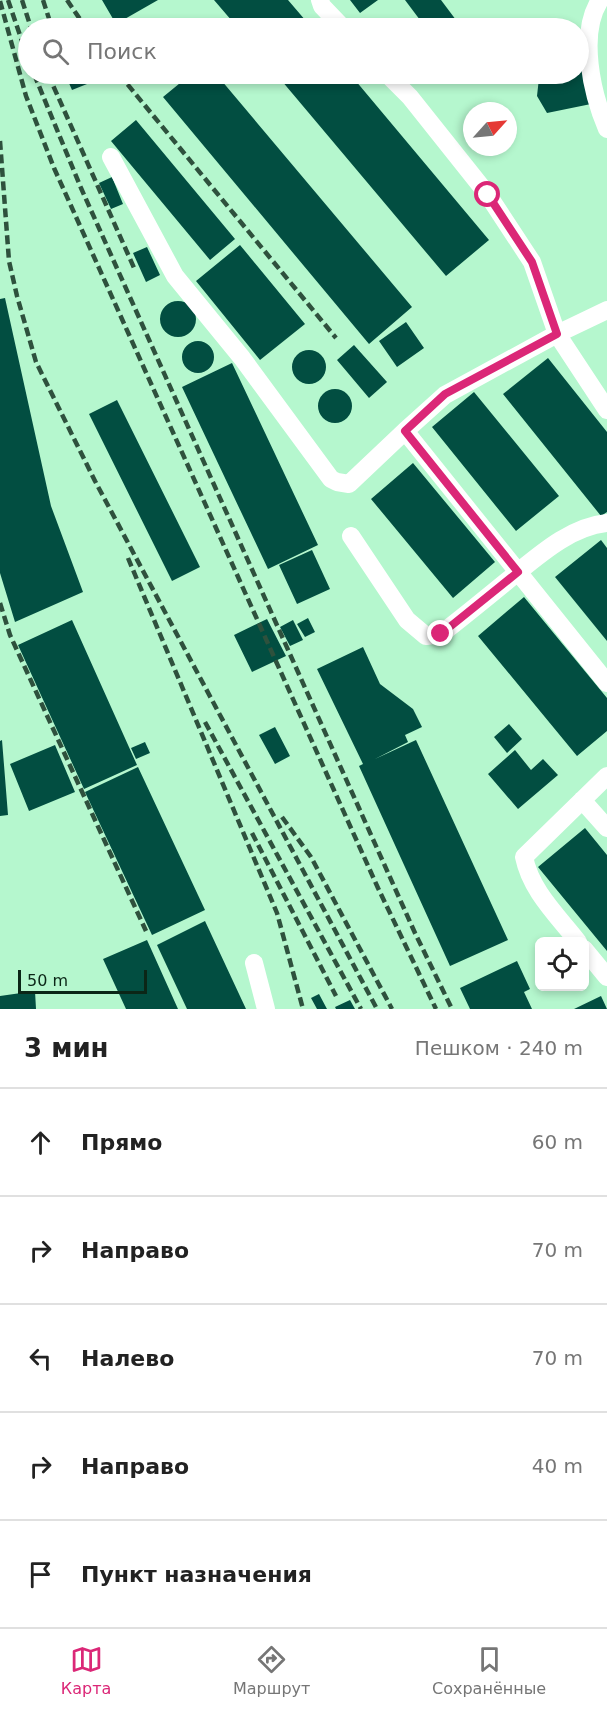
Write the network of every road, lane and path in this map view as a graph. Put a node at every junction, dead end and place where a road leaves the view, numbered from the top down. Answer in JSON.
{"nodes":[{"id":1,"x":320,"y":0,"type":"edge"},
{"id":2,"x":600,"y":0,"type":"edge"},
{"id":3,"x":333,"y":18,"type":"edge"},
{"id":4,"x":397,"y":84,"type":"edge"},
{"id":5,"x":607,"y":129,"type":"edge"},
{"id":6,"x":111,"y":157,"type":"dead end"},
{"id":7,"x":607,"y":310,"type":"edge"},
{"id":8,"x":557,"y":334,"type":"junction"},
{"id":9,"x":607,"y":410,"type":"edge"},
{"id":10,"x":405,"y":431,"type":"junction"},
{"id":11,"x":607,"y":523,"type":"edge"},
{"id":12,"x":351,"y":536,"type":"dead end"},
{"id":13,"x":518,"y":572,"type":"junction"},
{"id":14,"x":607,"y":683,"type":"edge"},
{"id":15,"x":607,"y":776,"type":"edge"},
{"id":16,"x":582,"y":800,"type":"junction"},
{"id":17,"x":607,"y":828,"type":"edge"},
{"id":18,"x":574,"y":937,"type":"edge"},
{"id":19,"x":589,"y":954,"type":"edge"},
{"id":20,"x":254,"y":963,"type":"dead end"},
{"id":21,"x":607,"y":977,"type":"edge"},
{"id":22,"x":266,"y":1009,"type":"edge"}],
"edges":[{"from":1,"to":3,"type":"street"},
{"from":2,"to":5,"type":"street"},
{"from":4,"to":8,"type":"street"},
{"from":6,"to":10,"type":"street"},
{"from":7,"to":8,"type":"street"},
{"from":8,"to":9,"type":"street"},
{"from":8,"to":10,"type":"street"},
{"from":10,"to":13,"type":"street"},
{"from":11,"to":13,"type":"street"},
{"from":12,"to":13,"type":"street"},
{"from":13,"to":14,"type":"street"},
{"from":15,"to":16,"type":"street"},
{"from":16,"to":17,"type":"street"},
{"from":16,"to":18,"type":"street"},
{"from":19,"to":21,"type":"street"},
{"from":20,"to":22,"type":"street"}]}
